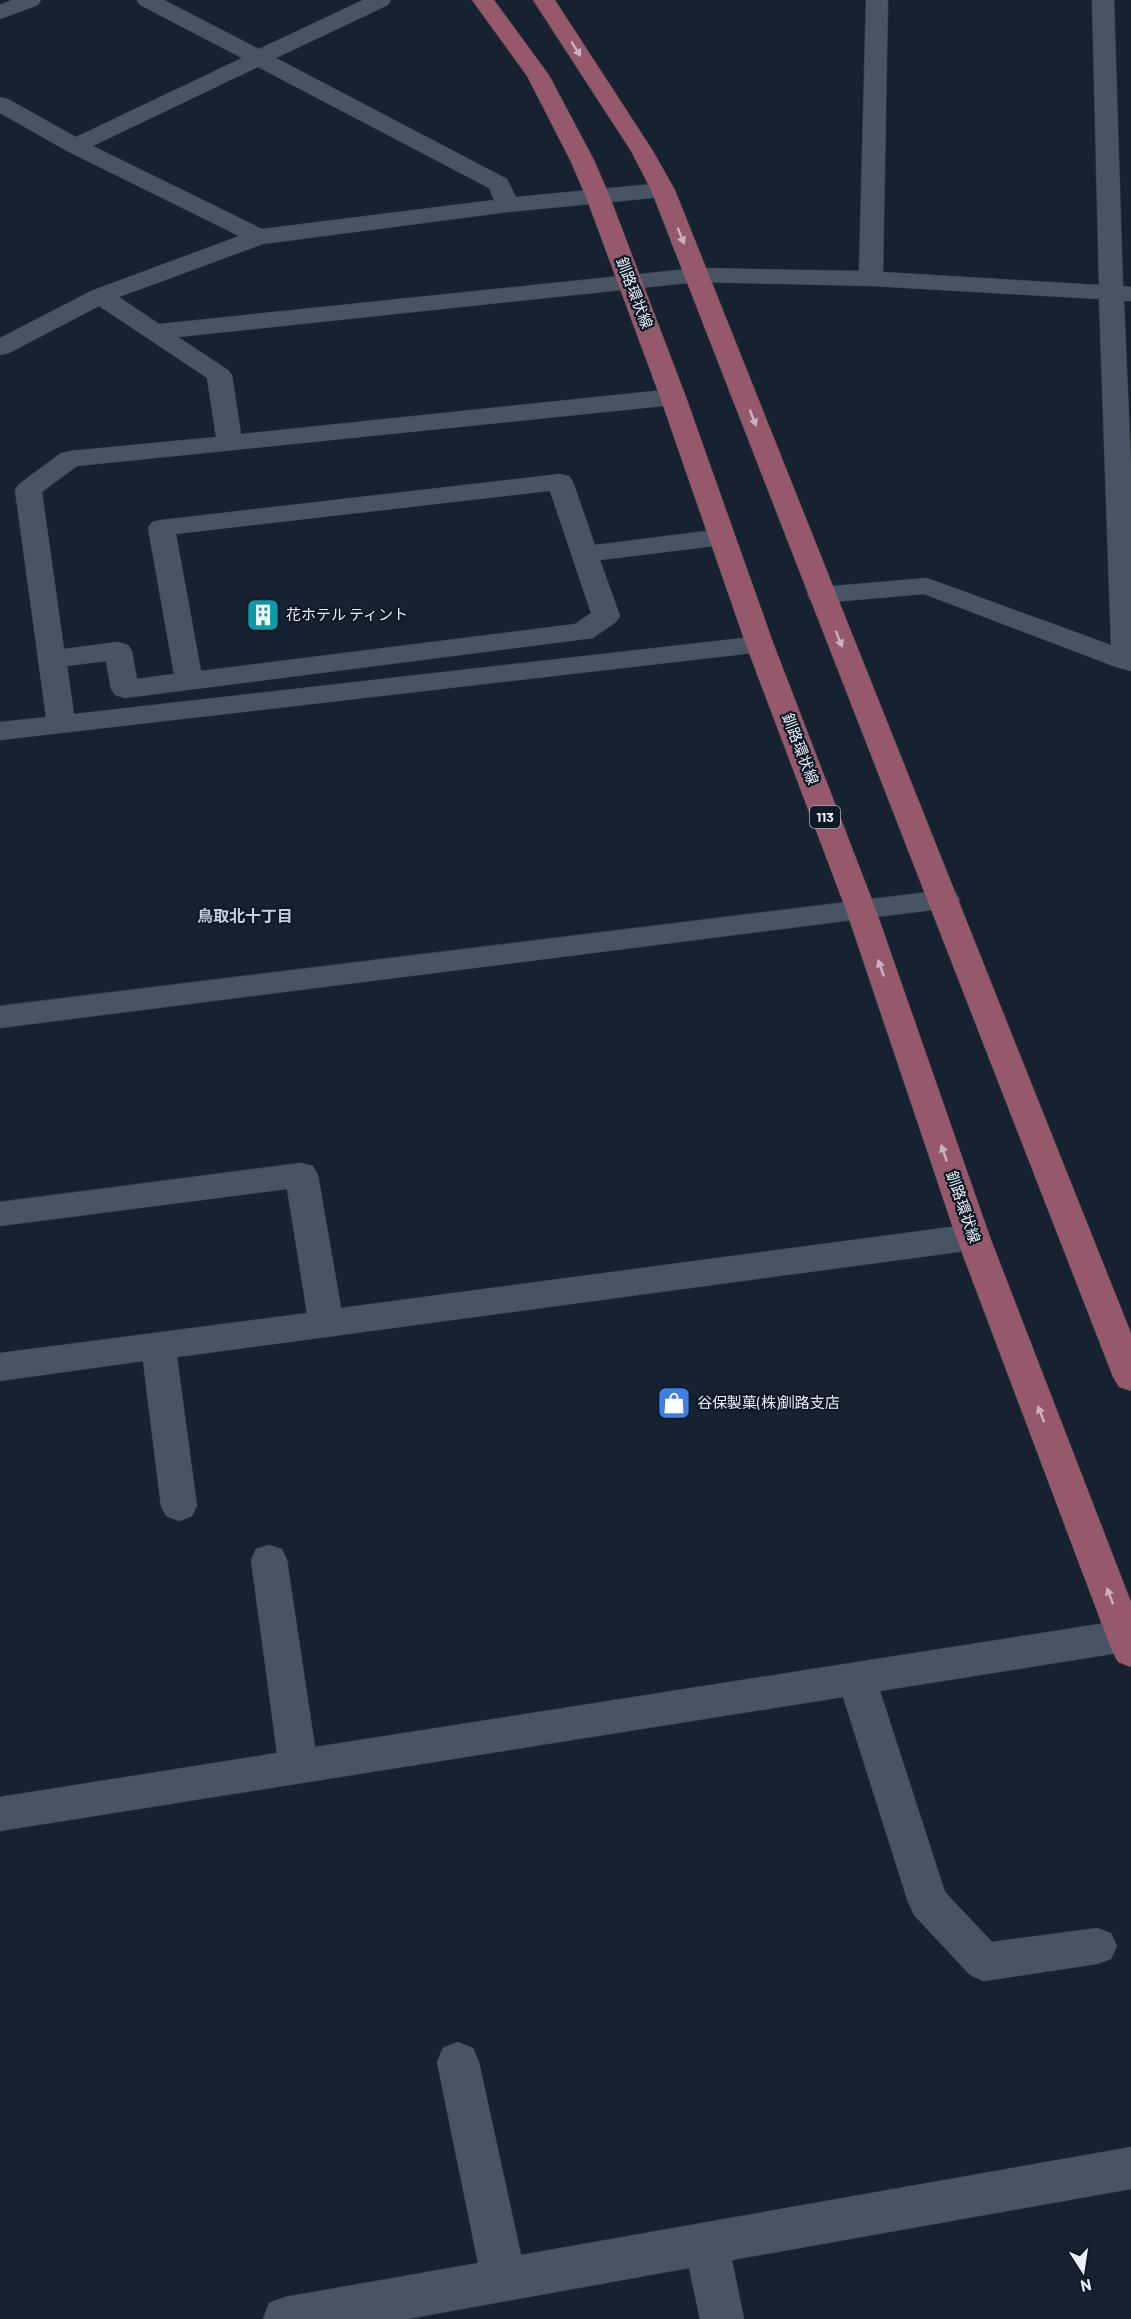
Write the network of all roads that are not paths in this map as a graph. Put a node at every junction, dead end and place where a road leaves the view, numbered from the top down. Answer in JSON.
{"nodes":[{"id":1,"x":30,"y":0,"type":"edge"},
{"id":2,"x":148,"y":0,"type":"edge"},
{"id":3,"x":380,"y":0,"type":"edge"},
{"id":4,"x":483,"y":0,"type":"edge"},
{"id":5,"x":544,"y":0,"type":"edge"},
{"id":6,"x":877,"y":0,"type":"edge"},
{"id":7,"x":1103,"y":0,"type":"edge"},
{"id":8,"x":0,"y":13,"type":"edge"},
{"id":9,"x":258,"y":58,"type":"junction"},
{"id":10,"x":5,"y":112,"type":"edge"},
{"id":11,"x":75,"y":146,"type":"junction"},
{"id":12,"x":663,"y":190,"type":"junction"},
{"id":13,"x":597,"y":197,"type":"junction"},
{"id":14,"x":508,"y":205,"type":"junction"},
{"id":15,"x":259,"y":237,"type":"junction"},
{"id":16,"x":697,"y":275,"type":"junction"},
{"id":17,"x":871,"y":279,"type":"junction"},
{"id":18,"x":629,"y":283,"type":"junction"},
{"id":19,"x":1121,"y":294,"type":"edge"},
{"id":20,"x":100,"y":296,"type":"junction"},
{"id":21,"x":154,"y":332,"type":"junction"},
{"id":22,"x":0,"y":348,"type":"edge"},
{"id":23,"x":673,"y":397,"type":"junction"},
{"id":24,"x":230,"y":443,"type":"junction"},
{"id":25,"x":722,"y":537,"type":"junction"},
{"id":26,"x":585,"y":554,"type":"junction"},
{"id":27,"x":821,"y":595,"type":"junction"},
{"id":28,"x":760,"y":645,"type":"junction"},
{"id":29,"x":51,"y":659,"type":"junction"},
{"id":30,"x":1128,"y":662,"type":"edge"},
{"id":31,"x":189,"y":681,"type":"junction"},
{"id":32,"x":61,"y":724,"type":"junction"},
{"id":33,"x":0,"y":731,"type":"edge"},
{"id":34,"x":945,"y":900,"type":"junction"},
{"id":35,"x":861,"y":910,"type":"junction"},
{"id":36,"x":0,"y":1017,"type":"edge"},
{"id":37,"x":0,"y":1214,"type":"edge"},
{"id":38,"x":973,"y":1237,"type":"junction"},
{"id":39,"x":326,"y":1321,"type":"junction"},
{"id":40,"x":158,"y":1345,"type":"junction"},
{"id":41,"x":0,"y":1367,"type":"edge"},
{"id":42,"x":1131,"y":1377,"type":"edge"},
{"id":43,"x":179,"y":1506,"type":"dead end"},
{"id":44,"x":269,"y":1560,"type":"dead end"},
{"id":45,"x":1129,"y":1641,"type":"edge"},
{"id":46,"x":857,"y":1678,"type":"junction"},
{"id":47,"x":298,"y":1767,"type":"junction"},
{"id":48,"x":0,"y":1814,"type":"edge"},
{"id":49,"x":1097,"y":1946,"type":"dead end"},
{"id":50,"x":458,"y":2062,"type":"dead end"},
{"id":51,"x":1131,"y":2168,"type":"edge"},
{"id":52,"x":706,"y":2243,"type":"junction"},
{"id":53,"x":504,"y":2280,"type":"junction"},
{"id":54,"x":285,"y":2319,"type":"edge"},
{"id":55,"x":722,"y":2319,"type":"edge"}],
"edges":[{"from":1,"to":8,"type":"street"},
{"from":2,"to":9,"type":"street"},
{"from":3,"to":9,"type":"street"},
{"from":4,"to":13,"type":"main road","name":"釧路環状線","number":"113"},
{"from":5,"to":12,"type":"main road","one_way":true},
{"from":6,"to":17,"type":"street"},
{"from":7,"to":19,"type":"street"},
{"from":9,"to":11,"type":"street"},
{"from":9,"to":14,"type":"street"},
{"from":10,"to":11,"type":"street"},
{"from":11,"to":15,"type":"street"},
{"from":12,"to":13,"type":"street"},
{"from":12,"to":16,"type":"main road","one_way":true},
{"from":13,"to":14,"type":"street"},
{"from":13,"to":18,"type":"main road","name":"釧路環状線","number":"113"},
{"from":14,"to":15,"type":"street"},
{"from":15,"to":20,"type":"street"},
{"from":16,"to":17,"type":"street"},
{"from":16,"to":18,"type":"street"},
{"from":16,"to":27,"type":"main road","one_way":true},
{"from":17,"to":19,"type":"street"},
{"from":18,"to":21,"type":"street"},
{"from":18,"to":23,"type":"main road","name":"釧路環状線","number":"113"},
{"from":19,"to":30,"type":"street"},
{"from":20,"to":21,"type":"street"},
{"from":20,"to":22,"type":"street"},
{"from":21,"to":24,"type":"street"},
{"from":23,"to":24,"type":"street"},
{"from":23,"to":25,"type":"main road","name":"釧路環状線","number":"113"},
{"from":24,"to":29,"type":"street"},
{"from":25,"to":26,"type":"street"},
{"from":25,"to":28,"type":"main road","name":"釧路環状線","number":"113"},
{"from":26,"to":31,"type":"street"},
{"from":26,"to":31,"type":"street"},
{"from":27,"to":30,"type":"street"},
{"from":27,"to":34,"type":"main road","one_way":true},
{"from":28,"to":32,"type":"street"},
{"from":28,"to":35,"type":"main road","name":"釧路環状線","number":"113"},
{"from":29,"to":31,"type":"street"},
{"from":29,"to":32,"type":"street"},
{"from":32,"to":33,"type":"street"},
{"from":34,"to":35,"type":"street"},
{"from":34,"to":42,"type":"main road"},
{"from":35,"to":36,"type":"street"},
{"from":38,"to":35,"type":"main road","name":"釧路環状線","number":"113","one_way":true},
{"from":37,"to":39,"type":"street"},
{"from":38,"to":39,"type":"street"},
{"from":45,"to":38,"type":"main road","name":"釧路環状線","number":"113","one_way":true},
{"from":39,"to":40,"type":"street"},
{"from":40,"to":41,"type":"street"},
{"from":40,"to":43,"type":"street"},
{"from":44,"to":47,"type":"street"},
{"from":45,"to":46,"type":"street"},
{"from":46,"to":47,"type":"street"},
{"from":46,"to":49,"type":"street"},
{"from":47,"to":48,"type":"street"},
{"from":50,"to":53,"type":"street"},
{"from":51,"to":52,"type":"street"},
{"from":52,"to":53,"type":"street"},
{"from":52,"to":55,"type":"street"},
{"from":53,"to":54,"type":"street"}]}
